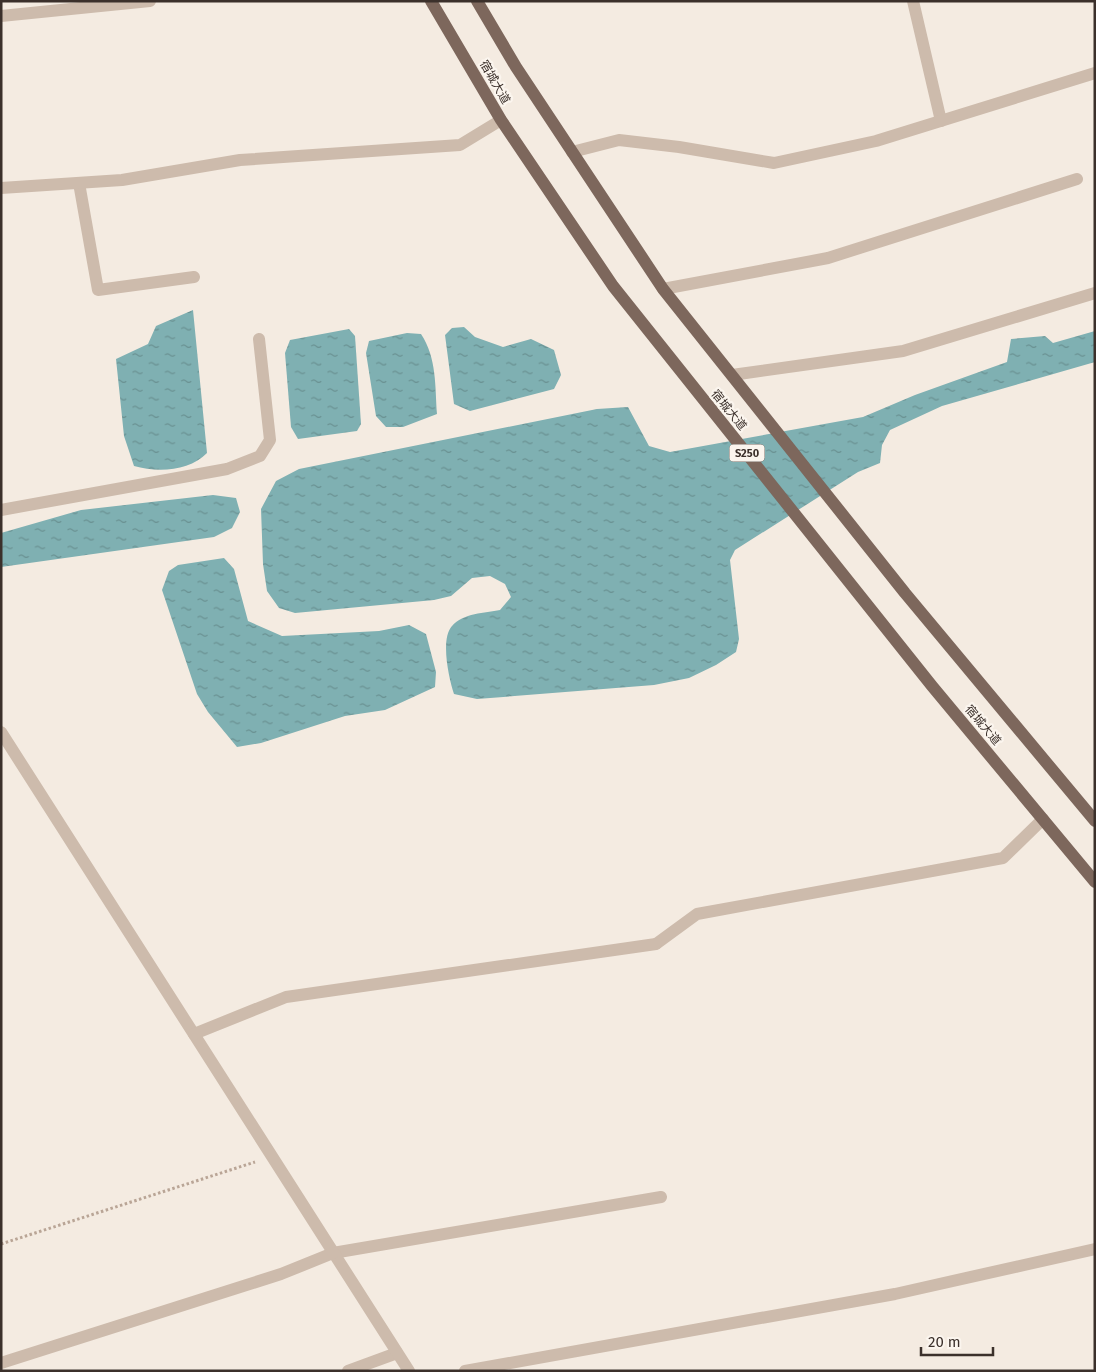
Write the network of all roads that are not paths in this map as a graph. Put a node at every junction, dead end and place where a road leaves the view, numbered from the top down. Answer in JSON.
{"nodes":[{"id":1,"x":150,"y":1,"type":"edge"},
{"id":2,"x":431,"y":1,"type":"edge"},
{"id":3,"x":477,"y":1,"type":"edge"},
{"id":4,"x":913,"y":1,"type":"edge"},
{"id":5,"x":1,"y":16,"type":"edge"},
{"id":6,"x":1095,"y":73,"type":"edge"},
{"id":7,"x":501,"y":120,"type":"junction"},
{"id":8,"x":941,"y":121,"type":"junction"},
{"id":9,"x":572,"y":152,"type":"junction"},
{"id":10,"x":1077,"y":179,"type":"dead end"},
{"id":11,"x":79,"y":183,"type":"junction"},
{"id":12,"x":1,"y":188,"type":"edge"},
{"id":13,"x":194,"y":278,"type":"dead end"},
{"id":14,"x":663,"y":289,"type":"junction"},
{"id":15,"x":1095,"y":293,"type":"edge"},
{"id":16,"x":259,"y":339,"type":"dead end"},
{"id":17,"x":732,"y":375,"type":"junction"},
{"id":18,"x":1,"y":510,"type":"edge"},
{"id":19,"x":1,"y":732,"type":"edge"},
{"id":20,"x":1043,"y":819,"type":"junction"},
{"id":21,"x":1095,"y":821,"type":"edge"},
{"id":22,"x":1095,"y":882,"type":"edge"},
{"id":23,"x":194,"y":1034,"type":"junction"},
{"id":24,"x":661,"y":1197,"type":"dead end"},
{"id":25,"x":1095,"y":1249,"type":"edge"},
{"id":26,"x":333,"y":1253,"type":"junction"},
{"id":27,"x":397,"y":1353,"type":"junction"},
{"id":28,"x":1,"y":1364,"type":"edge"},
{"id":29,"x":348,"y":1371,"type":"edge"},
{"id":30,"x":409,"y":1371,"type":"edge"},
{"id":31,"x":465,"y":1371,"type":"edge"}],
"edges":[{"from":1,"to":5,"type":"street"},
{"from":2,"to":7,"type":"main road","name":"宿城大道","number":"S250"},
{"from":3,"to":9,"type":"main road","name":"宿城大道","number":"S250"},
{"from":4,"to":8,"type":"street"},
{"from":6,"to":8,"type":"street"},
{"from":7,"to":11,"type":"street"},
{"from":7,"to":20,"type":"main road","name":"宿城大道","number":"S250"},
{"from":8,"to":9,"type":"street"},
{"from":9,"to":14,"type":"main road","name":"宿城大道","number":"S250"},
{"from":10,"to":14,"type":"street"},
{"from":11,"to":12,"type":"street"},
{"from":11,"to":13,"type":"street"},
{"from":14,"to":17,"type":"main road","name":"宿城大道","number":"S250"},
{"from":15,"to":17,"type":"street"},
{"from":16,"to":18,"type":"street"},
{"from":17,"to":21,"type":"main road","name":"宿城大道","number":"S250"},
{"from":19,"to":23,"type":"street"},
{"from":20,"to":22,"type":"main road","name":"宿城大道","number":"S250"},
{"from":20,"to":23,"type":"street"},
{"from":23,"to":26,"type":"street"},
{"from":24,"to":26,"type":"street"},
{"from":25,"to":31,"type":"street"},
{"from":26,"to":27,"type":"street"},
{"from":26,"to":28,"type":"street"},
{"from":27,"to":29,"type":"street"},
{"from":27,"to":30,"type":"street"}]}
